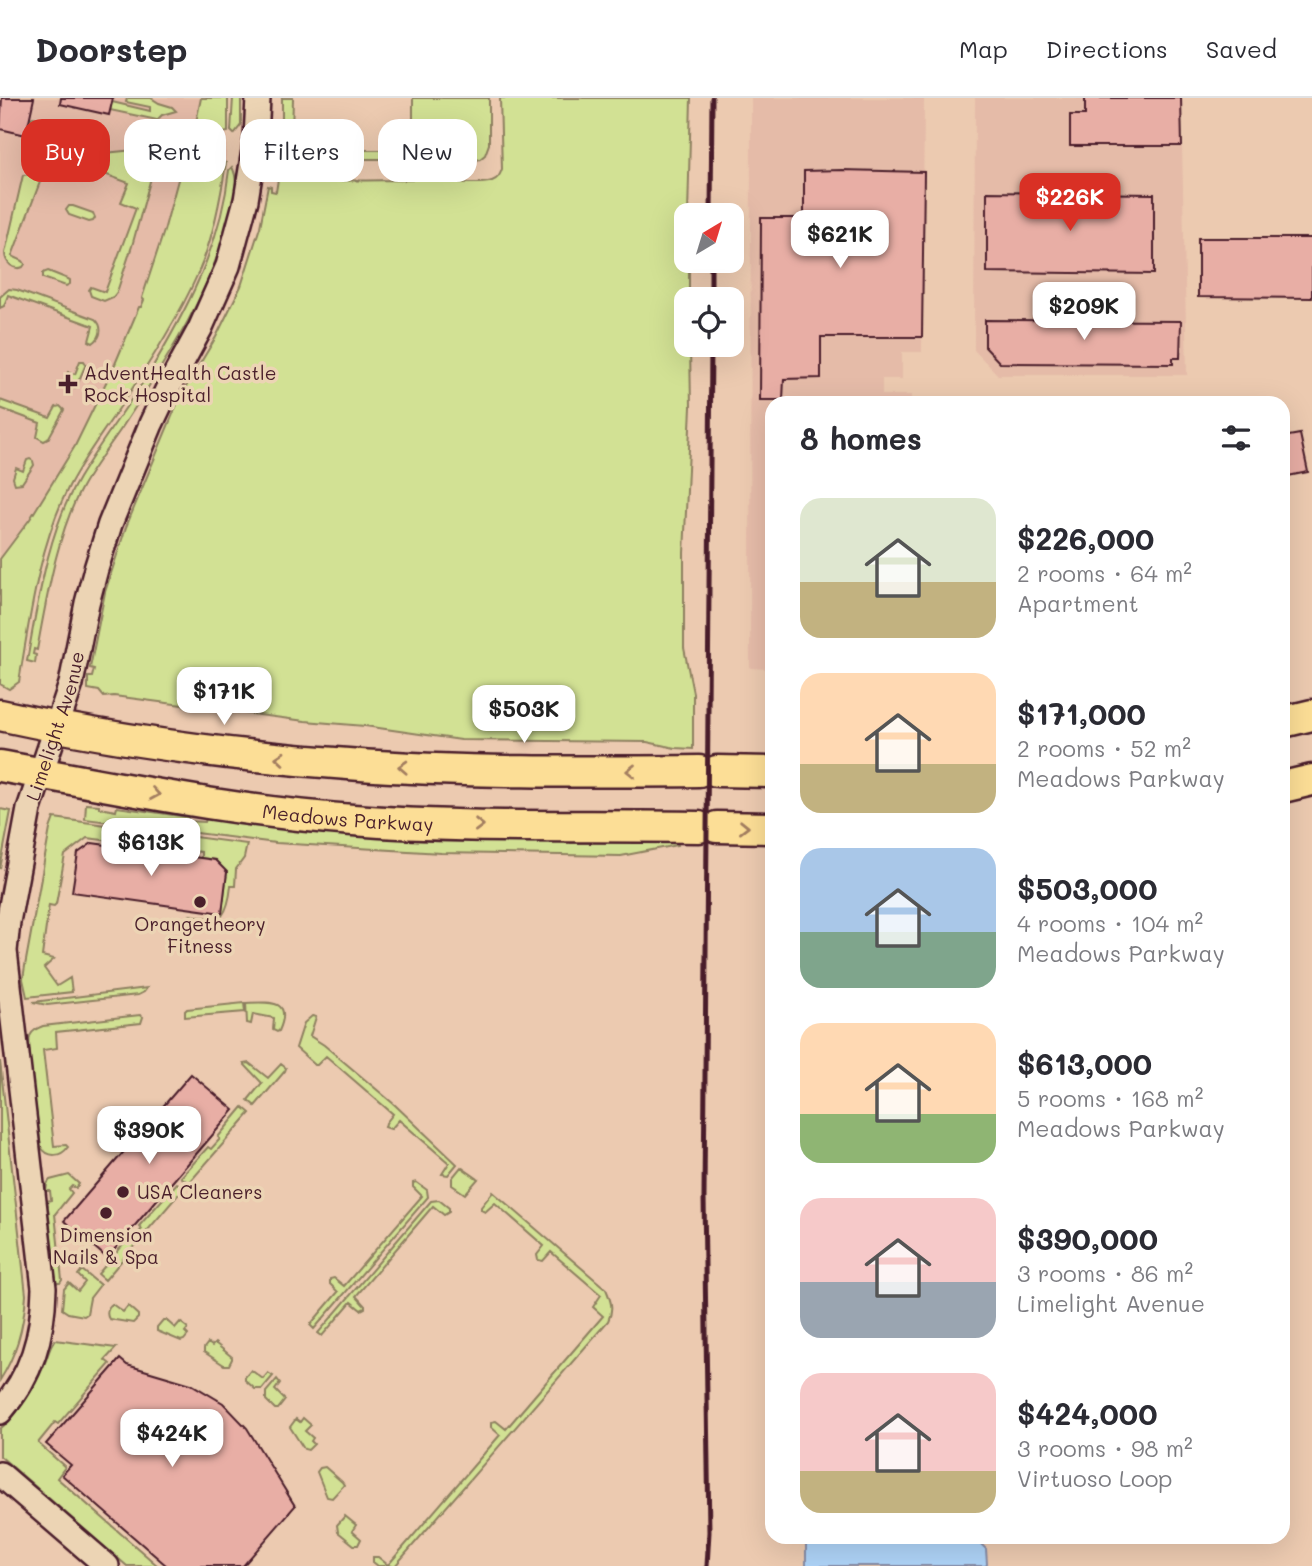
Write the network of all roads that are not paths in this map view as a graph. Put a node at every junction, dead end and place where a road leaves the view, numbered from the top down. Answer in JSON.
{"nodes":[{"id":1,"x":258,"y":98,"type":"edge"},
{"id":2,"x":0,"y":715,"type":"edge"},
{"id":3,"x":1312,"y":715,"type":"edge"},
{"id":4,"x":1290,"y":720,"type":"edge"},
{"id":5,"x":57,"y":726,"type":"junction"},
{"id":6,"x":0,"y":766,"type":"edge"},
{"id":7,"x":765,"y":772,"type":"edge"},
{"id":8,"x":40,"y":774,"type":"junction"},
{"id":9,"x":765,"y":828,"type":"edge"},
{"id":10,"x":0,"y":1412,"type":"edge"},
{"id":11,"x":0,"y":1474,"type":"edge"},
{"id":12,"x":107,"y":1566,"type":"edge"}],
"edges":[{"from":1,"to":5,"type":"street","name":"Limelight Avenue"},
{"from":2,"to":5,"type":"main road"},
{"from":3,"to":4,"type":"main road"},
{"from":7,"to":5,"type":"main road","one_way":true},
{"from":5,"to":8,"type":"street","name":"Limelight Avenue"},
{"from":6,"to":8,"type":"main road","name":"Meadows Parkway"},
{"from":8,"to":9,"type":"main road","name":"Meadows Parkway","one_way":true},
{"from":8,"to":10,"type":"street","name":"Limelight Avenue"},
{"from":11,"to":12,"type":"street"}]}
